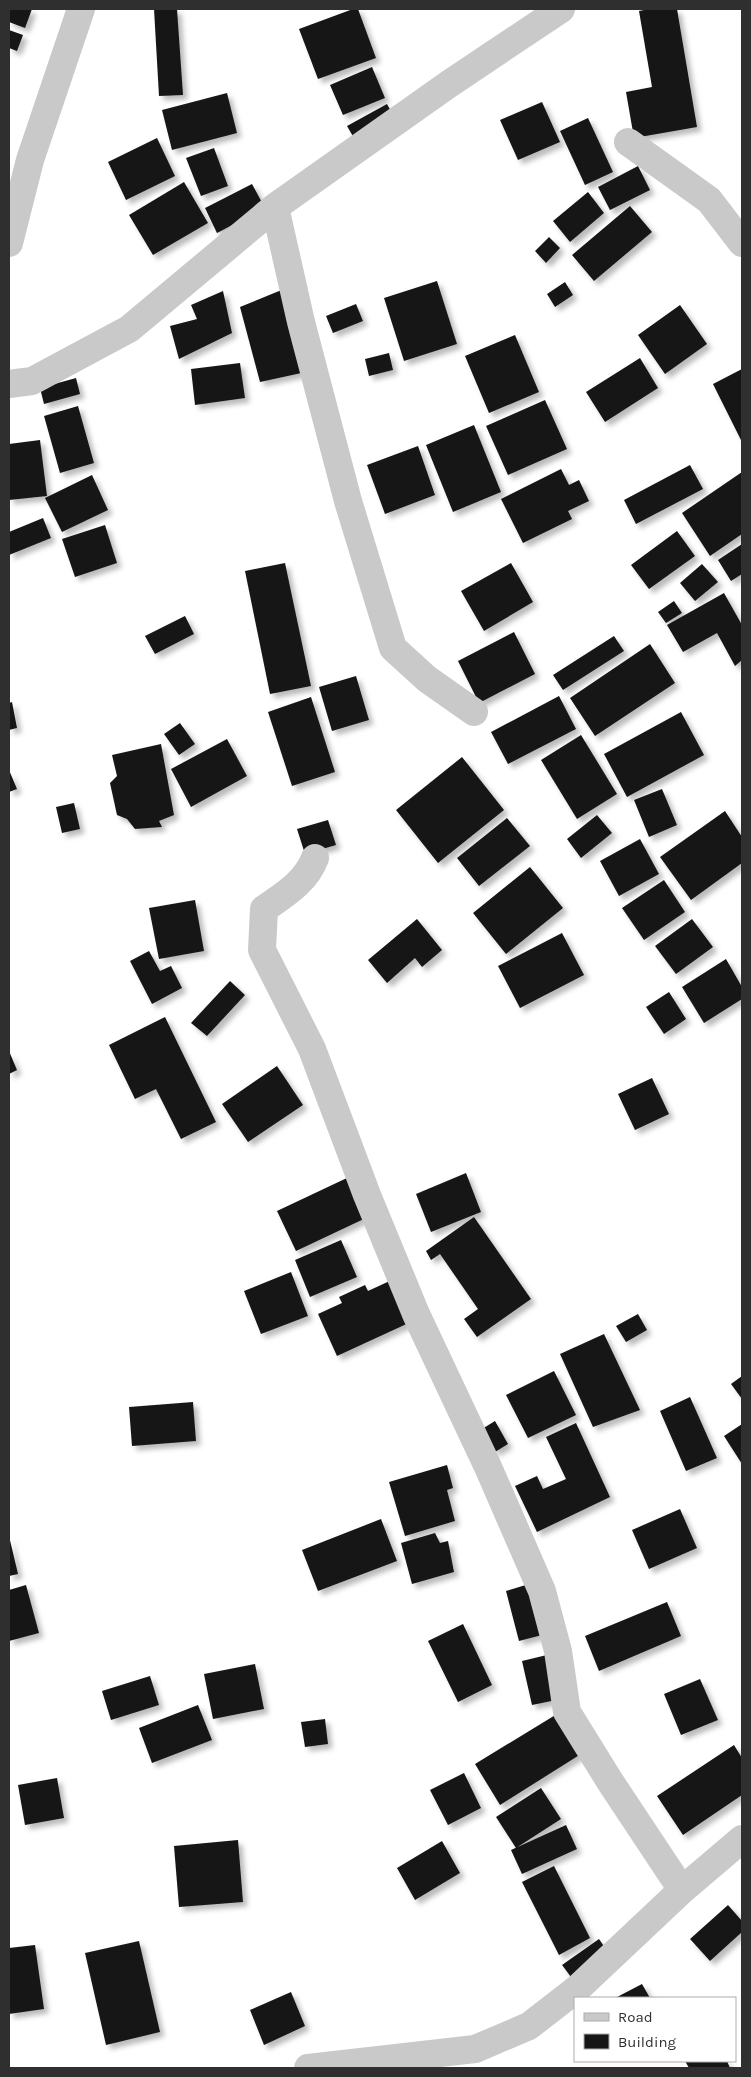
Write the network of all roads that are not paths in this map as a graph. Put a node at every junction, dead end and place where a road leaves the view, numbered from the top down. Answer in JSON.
{"nodes":[{"id":1,"x":80,"y":9,"type":"edge"},
{"id":2,"x":561,"y":9,"type":"edge"},
{"id":3,"x":628,"y":142,"type":"dead end"},
{"id":4,"x":275,"y":207,"type":"junction"},
{"id":5,"x":9,"y":243,"type":"edge"},
{"id":6,"x":742,"y":243,"type":"edge"},
{"id":7,"x":9,"y":384,"type":"edge"},
{"id":8,"x":474,"y":712,"type":"dead end"},
{"id":9,"x":315,"y":858,"type":"dead end"},
{"id":10,"x":742,"y":1838,"type":"edge"},
{"id":11,"x":682,"y":1890,"type":"junction"},
{"id":12,"x":308,"y":2068,"type":"edge"}],
"edges":[{"from":1,"to":5,"type":"street"},
{"from":2,"to":4,"type":"street"},
{"from":3,"to":6,"type":"street"},
{"from":4,"to":7,"type":"street"},
{"from":4,"to":8,"type":"street"},
{"from":9,"to":11,"type":"street"},
{"from":10,"to":11,"type":"street"},
{"from":11,"to":12,"type":"street"}]}
